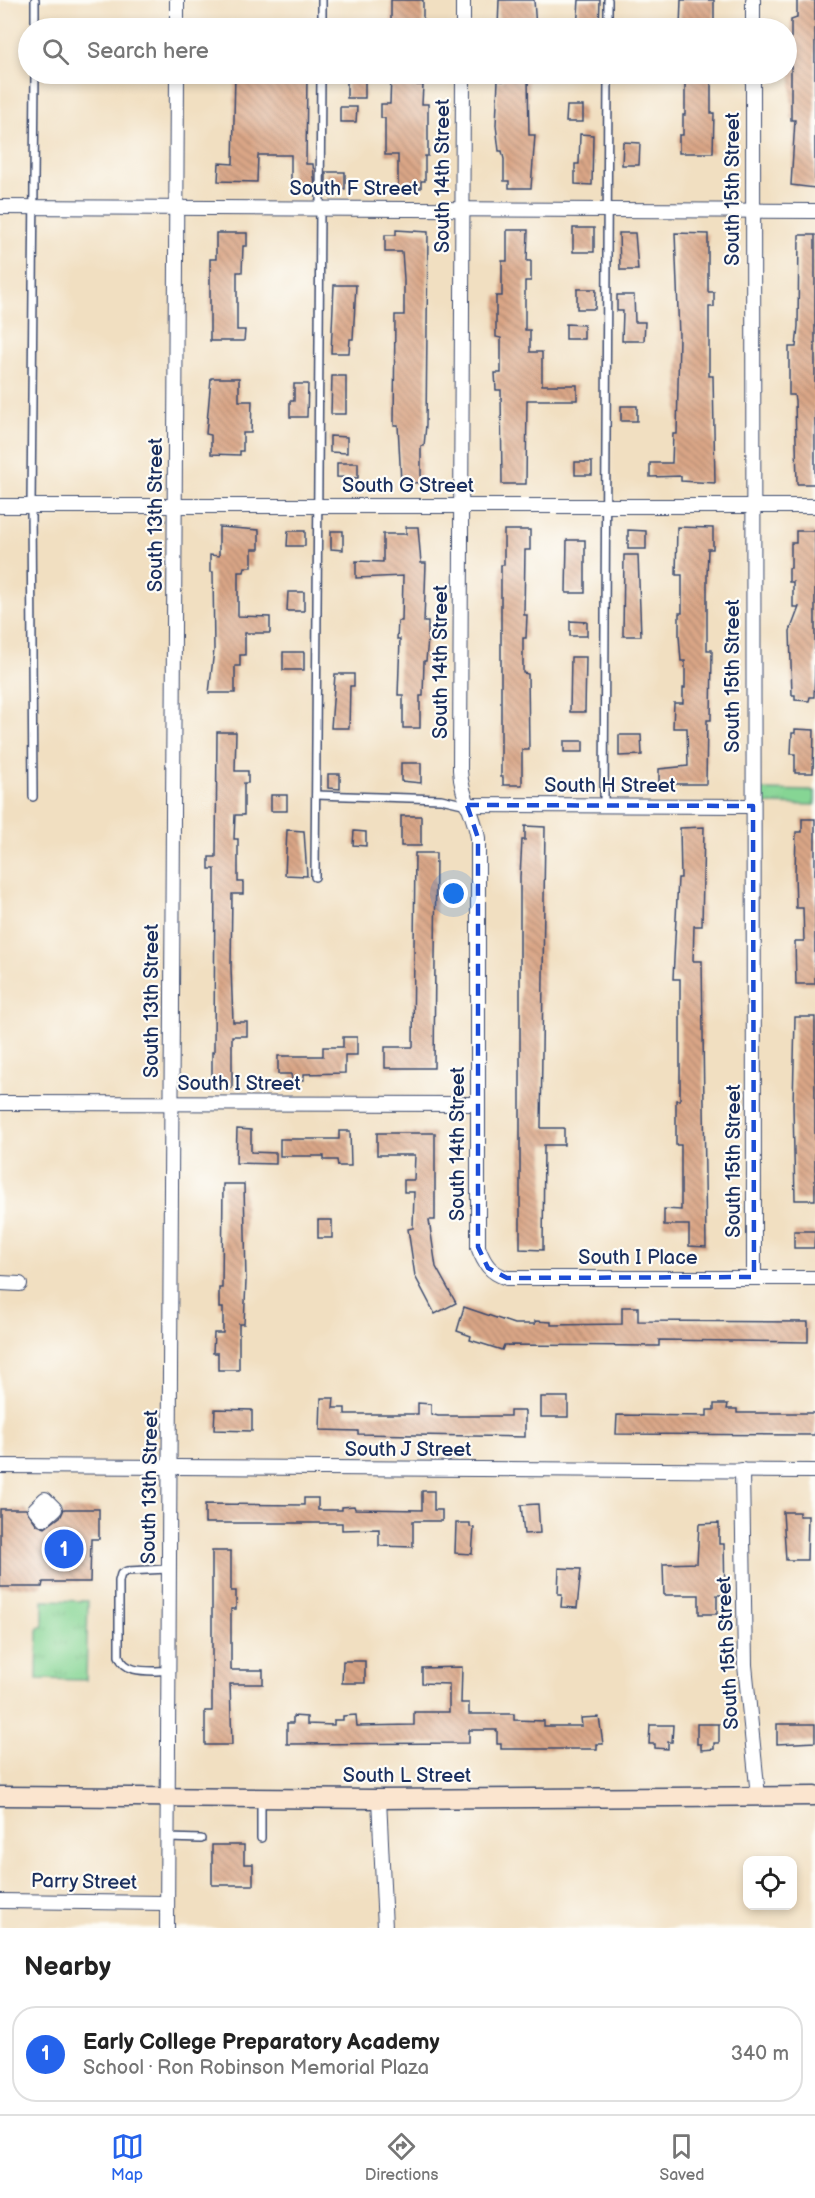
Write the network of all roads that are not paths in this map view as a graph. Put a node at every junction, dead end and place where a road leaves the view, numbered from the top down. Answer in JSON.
{"nodes":[{"id":1,"x":35,"y":0,"type":"edge"},
{"id":2,"x":177,"y":0,"type":"edge"},
{"id":3,"x":322,"y":0,"type":"edge"},
{"id":4,"x":463,"y":0,"type":"edge"},
{"id":5,"x":608,"y":0,"type":"edge"},
{"id":6,"x":753,"y":0,"type":"edge"},
{"id":7,"x":35,"y":18,"type":"edge"},
{"id":8,"x":177,"y":18,"type":"edge"},
{"id":9,"x":322,"y":18,"type":"edge"},
{"id":10,"x":463,"y":18,"type":"edge"},
{"id":11,"x":608,"y":18,"type":"edge"},
{"id":12,"x":753,"y":18,"type":"edge"},
{"id":13,"x":35,"y":84,"type":"edge"},
{"id":14,"x":177,"y":84,"type":"edge"},
{"id":15,"x":321,"y":84,"type":"edge"},
{"id":16,"x":463,"y":84,"type":"edge"},
{"id":17,"x":608,"y":84,"type":"edge"},
{"id":18,"x":753,"y":84,"type":"edge"},
{"id":19,"x":0,"y":207,"type":"edge"},
{"id":20,"x":35,"y":207,"type":"junction"},
{"id":21,"x":177,"y":208,"type":"junction"},
{"id":22,"x":320,"y":208,"type":"junction"},
{"id":23,"x":463,"y":209,"type":"junction"},
{"id":24,"x":608,"y":210,"type":"junction"},
{"id":25,"x":752,"y":211,"type":"junction"},
{"id":26,"x":815,"y":211,"type":"edge"},
{"id":27,"x":175,"y":505,"type":"junction"},
{"id":28,"x":319,"y":505,"type":"junction"},
{"id":29,"x":462,"y":505,"type":"junction"},
{"id":30,"x":0,"y":506,"type":"edge"},
{"id":31,"x":31,"y":506,"type":"junction"},
{"id":32,"x":605,"y":506,"type":"junction"},
{"id":33,"x":752,"y":506,"type":"junction"},
{"id":34,"x":815,"y":506,"type":"edge"},
{"id":35,"x":316,"y":795,"type":"junction"},
{"id":36,"x":33,"y":797,"type":"dead end"},
{"id":37,"x":467,"y":805,"type":"junction"},
{"id":38,"x":604,"y":805,"type":"junction"},
{"id":39,"x":753,"y":806,"type":"junction"},
{"id":40,"x":315,"y":877,"type":"dead end"},
{"id":41,"x":0,"y":1103,"type":"edge"},
{"id":42,"x":171,"y":1103,"type":"junction"},
{"id":43,"x":477,"y":1104,"type":"junction"},
{"id":44,"x":478,"y":1246,"type":"joint"},
{"id":45,"x":754,"y":1277,"type":"junction"},
{"id":46,"x":815,"y":1278,"type":"edge"},
{"id":47,"x":0,"y":1283,"type":"edge"},
{"id":48,"x":20,"y":1284,"type":"dead end"},
{"id":49,"x":0,"y":1466,"type":"edge"},
{"id":50,"x":170,"y":1468,"type":"junction"},
{"id":51,"x":742,"y":1470,"type":"junction"},
{"id":52,"x":815,"y":1471,"type":"edge"},
{"id":53,"x":168,"y":1569,"type":"junction"},
{"id":54,"x":167,"y":1671,"type":"junction"},
{"id":55,"x":0,"y":1796,"type":"edge"},
{"id":56,"x":758,"y":1796,"type":"junction"},
{"id":57,"x":815,"y":1796,"type":"edge"},
{"id":58,"x":169,"y":1798,"type":"junction"},
{"id":59,"x":261,"y":1798,"type":"junction"},
{"id":60,"x":378,"y":1799,"type":"junction"},
{"id":61,"x":168,"y":1838,"type":"junction"},
{"id":62,"x":261,"y":1838,"type":"dead end"},
{"id":63,"x":201,"y":1839,"type":"dead end"},
{"id":64,"x":0,"y":1901,"type":"edge"},
{"id":65,"x":167,"y":1902,"type":"junction"},
{"id":66,"x":167,"y":1928,"type":"edge"},
{"id":67,"x":385,"y":1928,"type":"edge"}],
"edges":[{"from":1,"to":7,"type":"lane"},
{"from":2,"to":8,"type":"street"},
{"from":3,"to":9,"type":"lane"},
{"from":4,"to":10,"type":"street"},
{"from":5,"to":11,"type":"lane"},
{"from":6,"to":12,"type":"street"},
{"from":13,"to":20,"type":"lane"},
{"from":14,"to":21,"type":"street","name":"South 13th Street"},
{"from":15,"to":22,"type":"lane"},
{"from":16,"to":23,"type":"street","name":"South 14th Street"},
{"from":17,"to":24,"type":"lane"},
{"from":18,"to":25,"type":"street","name":"South 15th Street"},
{"from":19,"to":20,"type":"street","name":"South F Street"},
{"from":20,"to":21,"type":"street","name":"South F Street"},
{"from":20,"to":31,"type":"lane"},
{"from":21,"to":22,"type":"street","name":"South F Street"},
{"from":21,"to":27,"type":"street","name":"South 13th Street"},
{"from":22,"to":23,"type":"street","name":"South F Street"},
{"from":22,"to":28,"type":"lane"},
{"from":23,"to":24,"type":"street","name":"South F Street"},
{"from":23,"to":29,"type":"street","name":"South 14th Street"},
{"from":24,"to":25,"type":"street","name":"South F Street"},
{"from":24,"to":32,"type":"lane"},
{"from":25,"to":26,"type":"street","name":"South F Street"},
{"from":25,"to":33,"type":"street","name":"South 15th Street"},
{"from":27,"to":28,"type":"street","name":"South G Street"},
{"from":27,"to":31,"type":"street","name":"South G Street"},
{"from":27,"to":42,"type":"street","name":"South 13th Street"},
{"from":28,"to":29,"type":"street","name":"South G Street"},
{"from":28,"to":35,"type":"lane"},
{"from":29,"to":32,"type":"street","name":"South G Street"},
{"from":29,"to":37,"type":"street","name":"South 14th Street"},
{"from":30,"to":31,"type":"street","name":"South G Street"},
{"from":31,"to":36,"type":"lane"},
{"from":32,"to":33,"type":"street","name":"South G Street"},
{"from":32,"to":38,"type":"lane"},
{"from":33,"to":34,"type":"street","name":"South G Street"},
{"from":33,"to":39,"type":"street","name":"South 15th Street"},
{"from":35,"to":37,"type":"lane"},
{"from":35,"to":40,"type":"lane"},
{"from":37,"to":38,"type":"street","name":"South H Street"},
{"from":37,"to":43,"type":"street","name":"South 14th Street"},
{"from":38,"to":39,"type":"street","name":"South H Street"},
{"from":39,"to":45,"type":"street","name":"South 15th Street"},
{"from":41,"to":42,"type":"street","name":"South I Street"},
{"from":42,"to":43,"type":"street","name":"South I Street"},
{"from":42,"to":50,"type":"street","name":"South 13th Street"},
{"from":43,"to":44,"type":"street","name":"South 14th Street"},
{"from":44,"to":45,"type":"street","name":"South I Place"},
{"from":45,"to":46,"type":"street","name":"South I Place"},
{"from":47,"to":48,"type":"street"},
{"from":49,"to":50,"type":"street","name":"South J Street"},
{"from":50,"to":51,"type":"street","name":"South J Street"},
{"from":50,"to":53,"type":"street","name":"South 13th Street"},
{"from":51,"to":52,"type":"street","name":"South J Street"},
{"from":51,"to":56,"type":"street","name":"South 15th Street"},
{"from":53,"to":54,"type":"street","name":"South 13th Street"},
{"from":53,"to":54,"type":"lane"},
{"from":54,"to":58,"type":"street","name":"South 13th Street"},
{"from":55,"to":58,"type":"street","name":"South L Street"},
{"from":56,"to":57,"type":"street","name":"South L Street"},
{"from":56,"to":60,"type":"street","name":"South L Street"},
{"from":58,"to":59,"type":"street","name":"South L Street"},
{"from":58,"to":61,"type":"street","name":"South 13th Street"},
{"from":59,"to":60,"type":"street","name":"South L Street"},
{"from":59,"to":62,"type":"lane"},
{"from":60,"to":67,"type":"street"},
{"from":61,"to":63,"type":"lane"},
{"from":61,"to":65,"type":"street","name":"South 13th Street"},
{"from":64,"to":65,"type":"street","name":"Parry Street"},
{"from":65,"to":66,"type":"street","name":"South 13th Street"}]}
